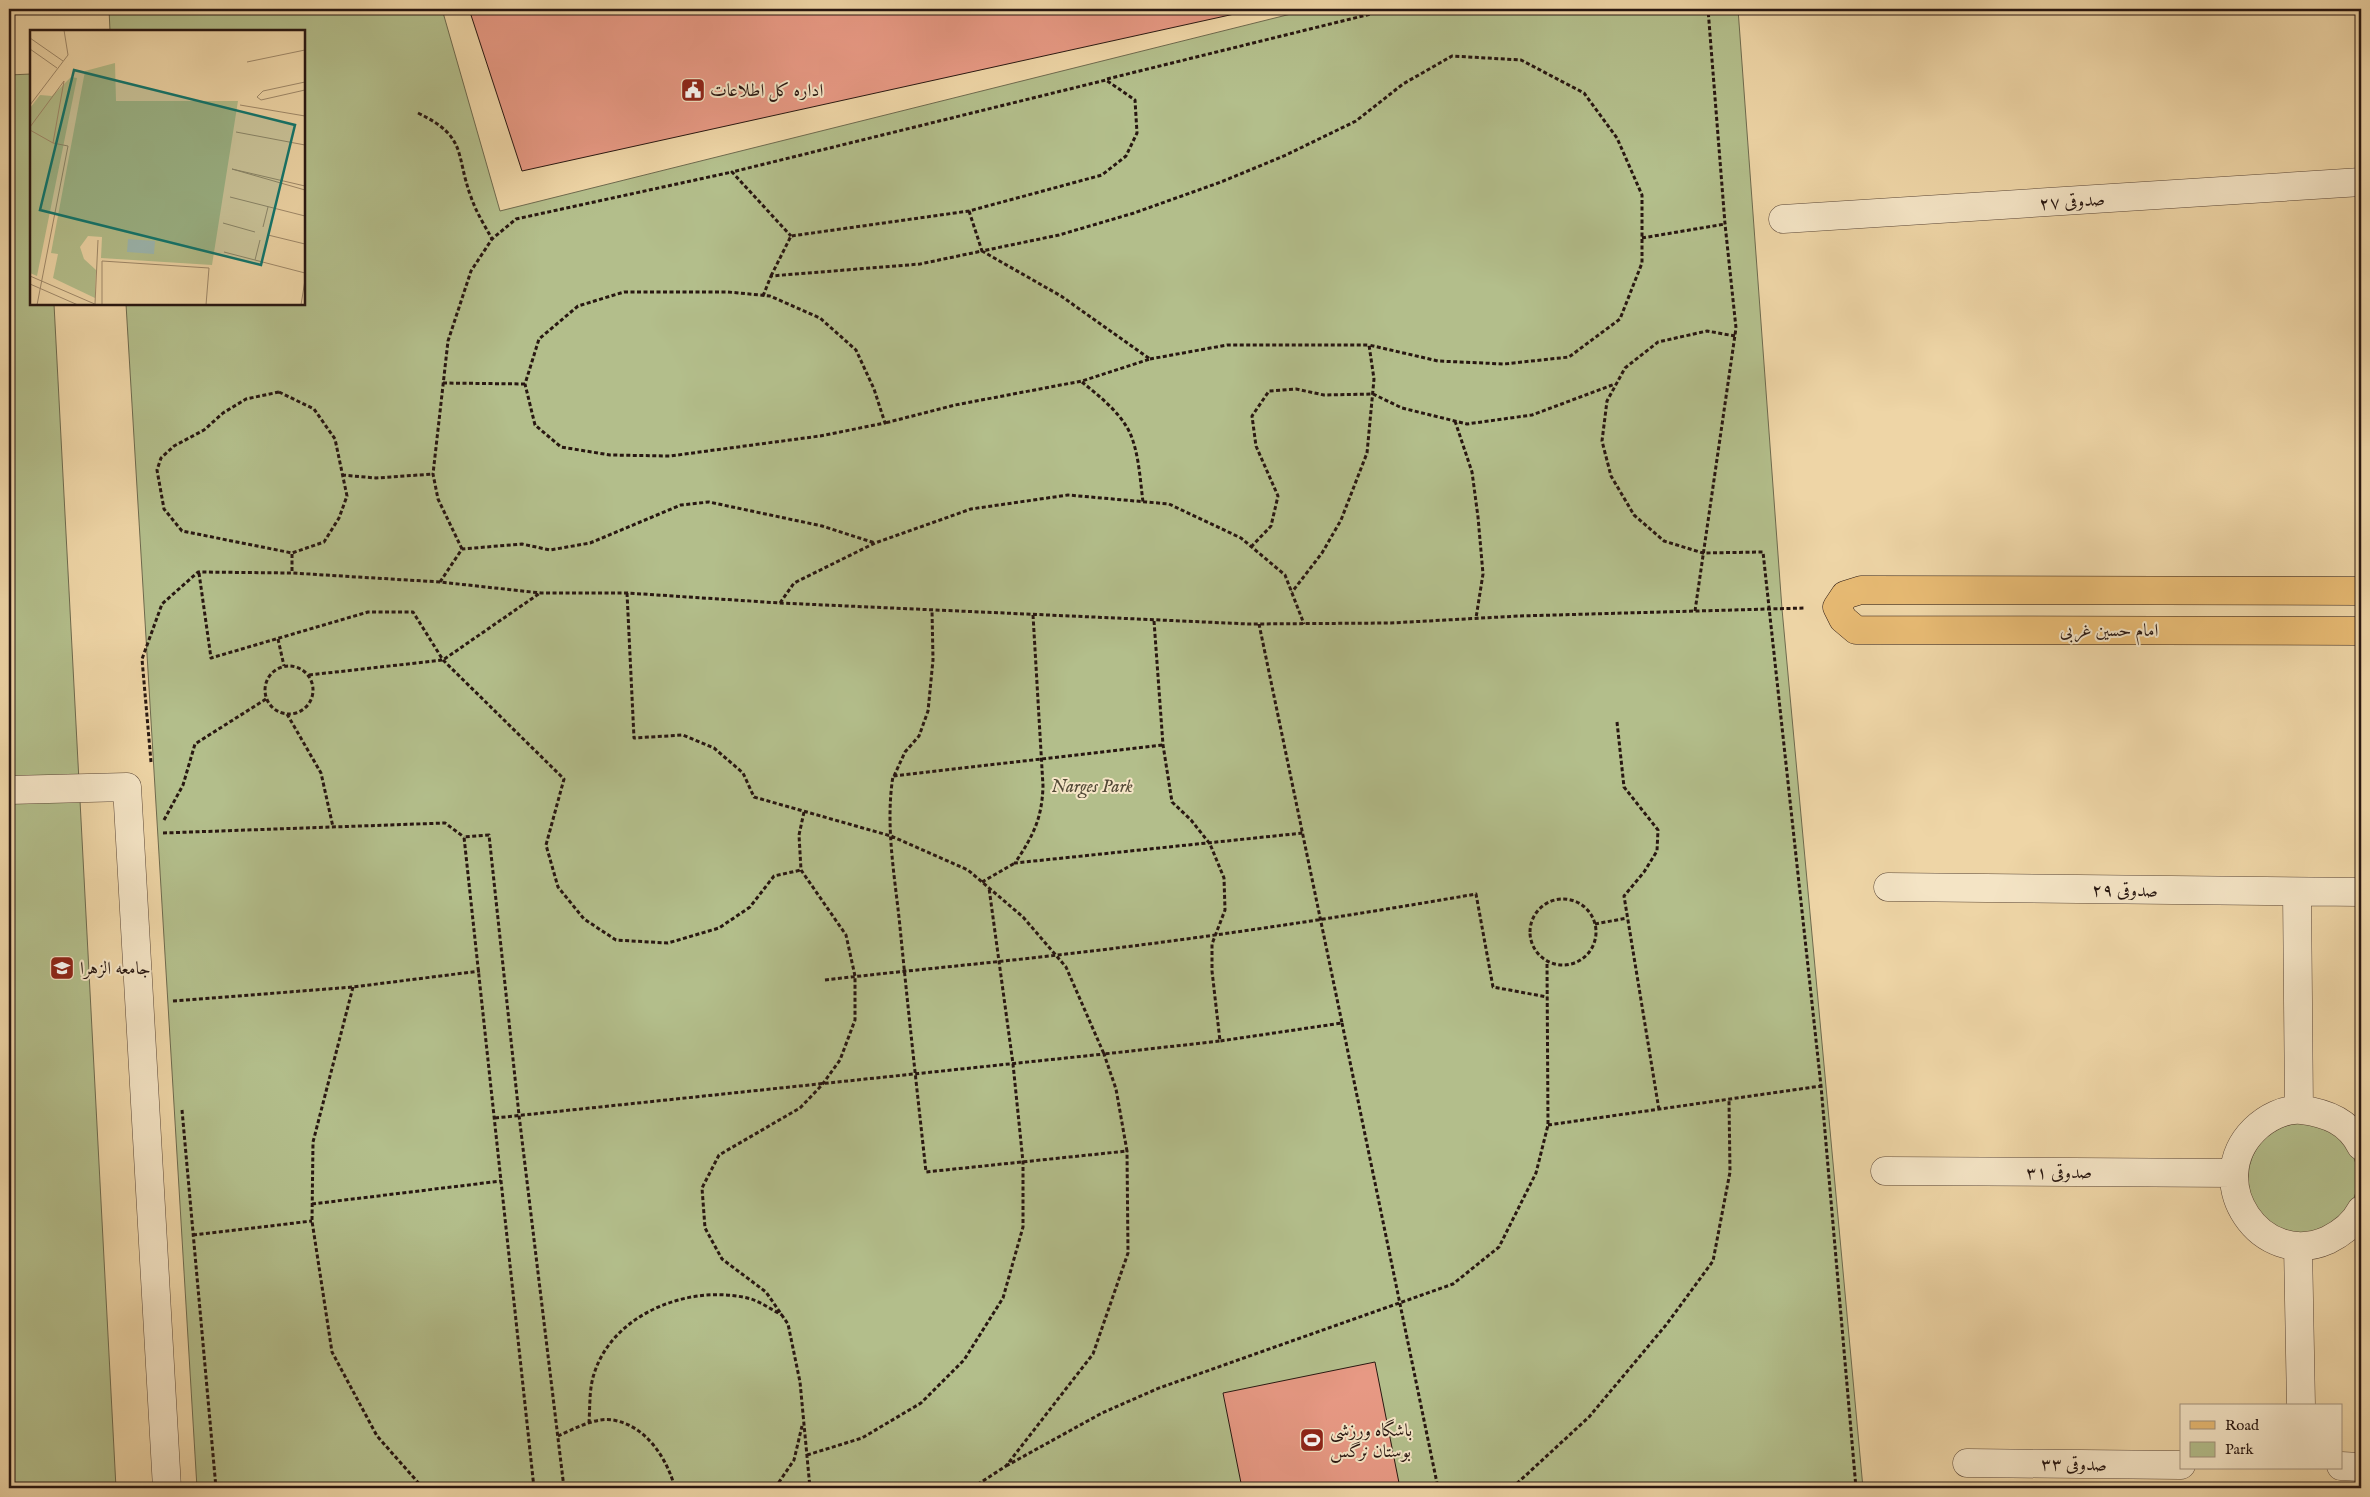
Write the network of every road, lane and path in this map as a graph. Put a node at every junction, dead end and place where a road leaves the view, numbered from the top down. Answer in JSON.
{"nodes":[{"id":1,"x":1391,"y":9,"type":"edge"},
{"id":2,"x":1708,"y":9,"type":"edge"},
{"id":3,"x":1106,"y":80,"type":"junction"},
{"id":4,"x":418,"y":113,"type":"dead end"},
{"id":5,"x":732,"y":172,"type":"junction"},
{"id":6,"x":2361,"y":182,"type":"edge"},
{"id":7,"x":969,"y":211,"type":"junction"},
{"id":8,"x":1783,"y":219,"type":"dead end"},
{"id":9,"x":1725,"y":224,"type":"junction"},
{"id":10,"x":791,"y":236,"type":"junction"},
{"id":11,"x":1642,"y":238,"type":"junction"},
{"id":12,"x":492,"y":239,"type":"junction"},
{"id":13,"x":982,"y":251,"type":"junction"},
{"id":14,"x":771,"y":276,"type":"junction"},
{"id":15,"x":763,"y":296,"type":"junction"},
{"id":16,"x":1735,"y":336,"type":"junction"},
{"id":17,"x":1369,"y":345,"type":"junction"},
{"id":18,"x":1150,"y":359,"type":"junction"},
{"id":19,"x":1082,"y":381,"type":"junction"},
{"id":20,"x":443,"y":383,"type":"junction"},
{"id":21,"x":524,"y":384,"type":"junction"},
{"id":22,"x":1616,"y":384,"type":"junction"},
{"id":23,"x":1373,"y":394,"type":"junction"},
{"id":24,"x":1455,"y":420,"type":"junction"},
{"id":25,"x":885,"y":423,"type":"junction"},
{"id":26,"x":433,"y":474,"type":"junction"},
{"id":27,"x":342,"y":475,"type":"junction"},
{"id":28,"x":1143,"y":502,"type":"junction"},
{"id":29,"x":875,"y":543,"type":"junction"},
{"id":30,"x":1251,"y":547,"type":"junction"},
{"id":31,"x":462,"y":549,"type":"junction"},
{"id":32,"x":292,"y":553,"type":"junction"},
{"id":33,"x":1704,"y":553,"type":"junction"},
{"id":34,"x":198,"y":572,"type":"junction"},
{"id":35,"x":292,"y":573,"type":"junction"},
{"id":36,"x":440,"y":582,"type":"junction"},
{"id":37,"x":2361,"y":591,"type":"edge"},
{"id":38,"x":1292,"y":592,"type":"junction"},
{"id":39,"x":541,"y":593,"type":"junction"},
{"id":40,"x":627,"y":593,"type":"junction"},
{"id":41,"x":780,"y":603,"type":"junction"},
{"id":42,"x":1782,"y":609,"type":"dead end"},
{"id":43,"x":932,"y":610,"type":"junction"},
{"id":44,"x":1771,"y":610,"type":"junction"},
{"id":45,"x":1695,"y":612,"type":"junction"},
{"id":46,"x":1033,"y":615,"type":"junction"},
{"id":47,"x":1476,"y":619,"type":"junction"},
{"id":48,"x":1154,"y":620,"type":"junction"},
{"id":49,"x":1259,"y":624,"type":"junction"},
{"id":50,"x":1304,"y":624,"type":"junction"},
{"id":51,"x":2361,"y":631,"type":"edge"},
{"id":52,"x":278,"y":639,"type":"junction"},
{"id":53,"x":442,"y":660,"type":"junction"},
{"id":54,"x":284,"y":666,"type":"junction"},
{"id":55,"x":309,"y":675,"type":"junction"},
{"id":56,"x":266,"y":699,"type":"junction"},
{"id":57,"x":287,"y":714,"type":"junction"},
{"id":58,"x":1617,"y":722,"type":"dead end"},
{"id":59,"x":1164,"y":745,"type":"junction"},
{"id":60,"x":1041,"y":760,"type":"junction"},
{"id":61,"x":151,"y":765,"type":"dead end"},
{"id":62,"x":893,"y":776,"type":"junction"},
{"id":63,"x":9,"y":790,"type":"edge"},
{"id":64,"x":804,"y":812,"type":"junction"},
{"id":65,"x":161,"y":825,"type":"dead end"},
{"id":66,"x":333,"y":827,"type":"junction"},
{"id":67,"x":157,"y":833,"type":"dead end"},
{"id":68,"x":1303,"y":833,"type":"junction"},
{"id":69,"x":891,"y":836,"type":"junction"},
{"id":70,"x":464,"y":837,"type":"junction"},
{"id":71,"x":1210,"y":844,"type":"junction"},
{"id":72,"x":1015,"y":863,"type":"junction"},
{"id":73,"x":801,"y":870,"type":"junction"},
{"id":74,"x":982,"y":882,"type":"junction"},
{"id":75,"x":1888,"y":887,"type":"dead end"},
{"id":76,"x":989,"y":888,"type":"junction"},
{"id":77,"x":2297,"y":892,"type":"junction"},
{"id":78,"x":2361,"y":892,"type":"edge"},
{"id":79,"x":1627,"y":918,"type":"junction"},
{"id":80,"x":1321,"y":921,"type":"junction"},
{"id":81,"x":1595,"y":924,"type":"junction"},
{"id":82,"x":1216,"y":935,"type":"junction"},
{"id":83,"x":1056,"y":956,"type":"junction"},
{"id":84,"x":999,"y":960,"type":"junction"},
{"id":85,"x":1547,"y":962,"type":"junction"},
{"id":86,"x":904,"y":970,"type":"junction"},
{"id":87,"x":480,"y":971,"type":"junction"},
{"id":88,"x":855,"y":976,"type":"junction"},
{"id":89,"x":825,"y":980,"type":"dead end"},
{"id":90,"x":353,"y":988,"type":"junction"},
{"id":91,"x":171,"y":991,"type":"dead end"},
{"id":92,"x":1547,"y":997,"type":"junction"},
{"id":93,"x":172,"y":1001,"type":"junction"},
{"id":94,"x":173,"y":1010,"type":"dead end"},
{"id":95,"x":1342,"y":1023,"type":"junction"},
{"id":96,"x":1220,"y":1041,"type":"junction"},
{"id":97,"x":1104,"y":1054,"type":"junction"},
{"id":98,"x":1013,"y":1064,"type":"junction"},
{"id":99,"x":915,"y":1075,"type":"junction"},
{"id":100,"x":822,"y":1085,"type":"junction"},
{"id":101,"x":1821,"y":1086,"type":"junction"},
{"id":102,"x":1729,"y":1100,"type":"junction"},
{"id":103,"x":182,"y":1108,"type":"dead end"},
{"id":104,"x":1659,"y":1110,"type":"junction"},
{"id":105,"x":2298,"y":1110,"type":"junction"},
{"id":106,"x":519,"y":1116,"type":"junction"},
{"id":107,"x":494,"y":1118,"type":"junction"},
{"id":108,"x":1548,"y":1125,"type":"junction"},
{"id":109,"x":2361,"y":1146,"type":"edge"},
{"id":110,"x":1127,"y":1151,"type":"junction"},
{"id":111,"x":1023,"y":1162,"type":"junction"},
{"id":112,"x":1885,"y":1171,"type":"dead end"},
{"id":113,"x":2233,"y":1174,"type":"junction"},
{"id":114,"x":501,"y":1181,"type":"junction"},
{"id":115,"x":312,"y":1204,"type":"junction"},
{"id":116,"x":2361,"y":1210,"type":"edge"},
{"id":117,"x":312,"y":1221,"type":"junction"},
{"id":118,"x":193,"y":1235,"type":"junction"},
{"id":119,"x":2298,"y":1246,"type":"junction"},
{"id":120,"x":1400,"y":1303,"type":"junction"},
{"id":121,"x":782,"y":1316,"type":"junction"},
{"id":122,"x":2301,"y":1404,"type":"edge"},
{"id":123,"x":803,"y":1421,"type":"junction"},
{"id":124,"x":589,"y":1423,"type":"junction"},
{"id":125,"x":558,"y":1436,"type":"junction"},
{"id":126,"x":807,"y":1455,"type":"junction"},
{"id":127,"x":1966,"y":1463,"type":"dead end"},
{"id":128,"x":2180,"y":1465,"type":"edge"},
{"id":129,"x":1006,"y":1466,"type":"junction"},
{"id":130,"x":2342,"y":1466,"type":"edge"},
{"id":131,"x":2361,"y":1466,"type":"edge"},
{"id":132,"x":167,"y":1488,"type":"edge"},
{"id":133,"x":216,"y":1488,"type":"edge"},
{"id":134,"x":410,"y":1488,"type":"edge"},
{"id":135,"x":422,"y":1488,"type":"edge"},
{"id":136,"x":534,"y":1488,"type":"edge"},
{"id":137,"x":564,"y":1488,"type":"edge"},
{"id":138,"x":675,"y":1488,"type":"edge"},
{"id":139,"x":775,"y":1488,"type":"edge"},
{"id":140,"x":810,"y":1488,"type":"edge"},
{"id":141,"x":972,"y":1488,"type":"edge"},
{"id":142,"x":1438,"y":1488,"type":"edge"},
{"id":143,"x":1512,"y":1488,"type":"edge"},
{"id":144,"x":1856,"y":1488,"type":"edge"}],
"edges":[{"from":1,"to":3,"type":"path"},
{"from":2,"to":9,"type":"path"},
{"from":3,"to":5,"type":"path"},
{"from":3,"to":7,"type":"path"},
{"from":4,"to":12,"type":"path"},
{"from":5,"to":10,"type":"path"},
{"from":5,"to":12,"type":"path"},
{"from":6,"to":8,"type":"street","name":"صدوقی ۲۷"},
{"from":7,"to":10,"type":"path"},
{"from":7,"to":13,"type":"path"},
{"from":9,"to":11,"type":"path"},
{"from":9,"to":16,"type":"path"},
{"from":10,"to":14,"type":"path"},
{"from":11,"to":13,"type":"path"},
{"from":11,"to":17,"type":"path"},
{"from":12,"to":20,"type":"path"},
{"from":13,"to":14,"type":"path"},
{"from":13,"to":18,"type":"path"},
{"from":14,"to":15,"type":"path"},
{"from":15,"to":21,"type":"path"},
{"from":15,"to":25,"type":"path"},
{"from":16,"to":22,"type":"path"},
{"from":16,"to":33,"type":"path"},
{"from":17,"to":18,"type":"path"},
{"from":17,"to":23,"type":"path"},
{"from":18,"to":19,"type":"path"},
{"from":19,"to":25,"type":"path"},
{"from":19,"to":28,"type":"path"},
{"from":20,"to":21,"type":"path"},
{"from":20,"to":26,"type":"path"},
{"from":21,"to":25,"type":"path"},
{"from":22,"to":24,"type":"path"},
{"from":22,"to":33,"type":"path"},
{"from":23,"to":24,"type":"path"},
{"from":23,"to":30,"type":"path"},
{"from":23,"to":38,"type":"path"},
{"from":24,"to":47,"type":"path"},
{"from":26,"to":27,"type":"path"},
{"from":26,"to":31,"type":"path"},
{"from":27,"to":32,"type":"path"},
{"from":27,"to":32,"type":"path"},
{"from":28,"to":29,"type":"path"},
{"from":28,"to":30,"type":"path"},
{"from":29,"to":31,"type":"path"},
{"from":29,"to":41,"type":"path"},
{"from":30,"to":38,"type":"path"},
{"from":31,"to":36,"type":"path"},
{"from":32,"to":35,"type":"path"},
{"from":33,"to":44,"type":"path"},
{"from":33,"to":45,"type":"path"},
{"from":34,"to":35,"type":"path"},
{"from":34,"to":52,"type":"path"},
{"from":34,"to":61,"type":"path"},
{"from":35,"to":36,"type":"path"},
{"from":36,"to":39,"type":"path"},
{"from":37,"to":51,"type":"main road","name":"امام حسین غربی"},
{"from":38,"to":50,"type":"path"},
{"from":39,"to":40,"type":"path"},
{"from":39,"to":53,"type":"path"},
{"from":40,"to":41,"type":"path"},
{"from":40,"to":64,"type":"path"},
{"from":41,"to":43,"type":"path"},
{"from":42,"to":44,"type":"path"},
{"from":43,"to":46,"type":"path"},
{"from":43,"to":62,"type":"path"},
{"from":44,"to":45,"type":"path"},
{"from":44,"to":101,"type":"path"},
{"from":45,"to":47,"type":"path"},
{"from":46,"to":48,"type":"path"},
{"from":46,"to":60,"type":"path"},
{"from":47,"to":50,"type":"path"},
{"from":48,"to":49,"type":"path"},
{"from":48,"to":59,"type":"path"},
{"from":49,"to":50,"type":"path"},
{"from":49,"to":68,"type":"path"},
{"from":52,"to":53,"type":"path"},
{"from":52,"to":54,"type":"path"},
{"from":53,"to":55,"type":"path"},
{"from":53,"to":73,"type":"path"},
{"from":54,"to":55,"type":"path"},
{"from":54,"to":56,"type":"path"},
{"from":55,"to":57,"type":"path"},
{"from":56,"to":57,"type":"path"},
{"from":56,"to":65,"type":"path"},
{"from":57,"to":66,"type":"path"},
{"from":58,"to":79,"type":"path"},
{"from":59,"to":60,"type":"path"},
{"from":59,"to":71,"type":"path"},
{"from":60,"to":62,"type":"path"},
{"from":60,"to":72,"type":"path"},
{"from":62,"to":69,"type":"path"},
{"from":63,"to":132,"type":"street"},
{"from":64,"to":69,"type":"path"},
{"from":64,"to":73,"type":"path"},
{"from":66,"to":67,"type":"path"},
{"from":66,"to":70,"type":"path"},
{"from":68,"to":71,"type":"path"},
{"from":68,"to":80,"type":"path"},
{"from":69,"to":74,"type":"path"},
{"from":69,"to":86,"type":"path"},
{"from":70,"to":87,"type":"path"},
{"from":70,"to":106,"type":"path"},
{"from":71,"to":72,"type":"path"},
{"from":71,"to":82,"type":"path"},
{"from":72,"to":74,"type":"path"},
{"from":73,"to":88,"type":"path"},
{"from":74,"to":76,"type":"path"},
{"from":75,"to":77,"type":"street","name":"صدوقی ۲۹"},
{"from":76,"to":83,"type":"path"},
{"from":76,"to":84,"type":"path"},
{"from":77,"to":78,"type":"street","name":"صدوقی ۲۹"},
{"from":77,"to":105,"type":"street"},
{"from":79,"to":81,"type":"path"},
{"from":79,"to":104,"type":"path"},
{"from":80,"to":82,"type":"path"},
{"from":80,"to":92,"type":"path"},
{"from":80,"to":95,"type":"path"},
{"from":81,"to":85,"type":"path"},
{"from":81,"to":85,"type":"path"},
{"from":82,"to":83,"type":"path"},
{"from":82,"to":96,"type":"path"},
{"from":83,"to":84,"type":"path"},
{"from":83,"to":97,"type":"path"},
{"from":84,"to":86,"type":"path"},
{"from":84,"to":98,"type":"path"},
{"from":85,"to":92,"type":"path"},
{"from":86,"to":88,"type":"path"},
{"from":86,"to":99,"type":"path"},
{"from":87,"to":90,"type":"path"},
{"from":87,"to":107,"type":"path"},
{"from":88,"to":89,"type":"path"},
{"from":88,"to":100,"type":"path"},
{"from":90,"to":93,"type":"path"},
{"from":90,"to":115,"type":"path"},
{"from":91,"to":93,"type":"path"},
{"from":92,"to":108,"type":"path"},
{"from":93,"to":94,"type":"path"},
{"from":95,"to":96,"type":"path"},
{"from":95,"to":120,"type":"path"},
{"from":96,"to":97,"type":"path"},
{"from":97,"to":98,"type":"path"},
{"from":97,"to":110,"type":"path"},
{"from":98,"to":99,"type":"path"},
{"from":98,"to":111,"type":"path"},
{"from":99,"to":100,"type":"path"},
{"from":99,"to":111,"type":"path"},
{"from":100,"to":106,"type":"path"},
{"from":100,"to":121,"type":"path"},
{"from":101,"to":102,"type":"path"},
{"from":101,"to":144,"type":"path"},
{"from":102,"to":104,"type":"path"},
{"from":102,"to":143,"type":"path"},
{"from":103,"to":118,"type":"path"},
{"from":104,"to":108,"type":"path"},
{"from":105,"to":109,"type":"street"},
{"from":105,"to":113,"type":"street"},
{"from":106,"to":107,"type":"path"},
{"from":106,"to":125,"type":"path"},
{"from":107,"to":114,"type":"path"},
{"from":108,"to":120,"type":"path"},
{"from":110,"to":111,"type":"path"},
{"from":110,"to":129,"type":"path"},
{"from":111,"to":126,"type":"path"},
{"from":112,"to":113,"type":"street","name":"صدوقی ۳۱"},
{"from":113,"to":119,"type":"street"},
{"from":114,"to":115,"type":"path"},
{"from":114,"to":136,"type":"path"},
{"from":115,"to":117,"type":"path"},
{"from":116,"to":119,"type":"street"},
{"from":117,"to":118,"type":"path"},
{"from":117,"to":135,"type":"path"},
{"from":118,"to":133,"type":"path"},
{"from":119,"to":122,"type":"street"},
{"from":120,"to":129,"type":"path"},
{"from":120,"to":142,"type":"path"},
{"from":121,"to":123,"type":"path"},
{"from":121,"to":124,"type":"path"},
{"from":123,"to":126,"type":"path"},
{"from":123,"to":139,"type":"path"},
{"from":124,"to":125,"type":"path"},
{"from":124,"to":138,"type":"path"},
{"from":125,"to":137,"type":"path"},
{"from":126,"to":140,"type":"path"},
{"from":127,"to":128,"type":"street","name":"صدوقی ۳۳"},
{"from":129,"to":141,"type":"path"},
{"from":130,"to":131,"type":"street"},
{"from":134,"to":135,"type":"path"}]}
